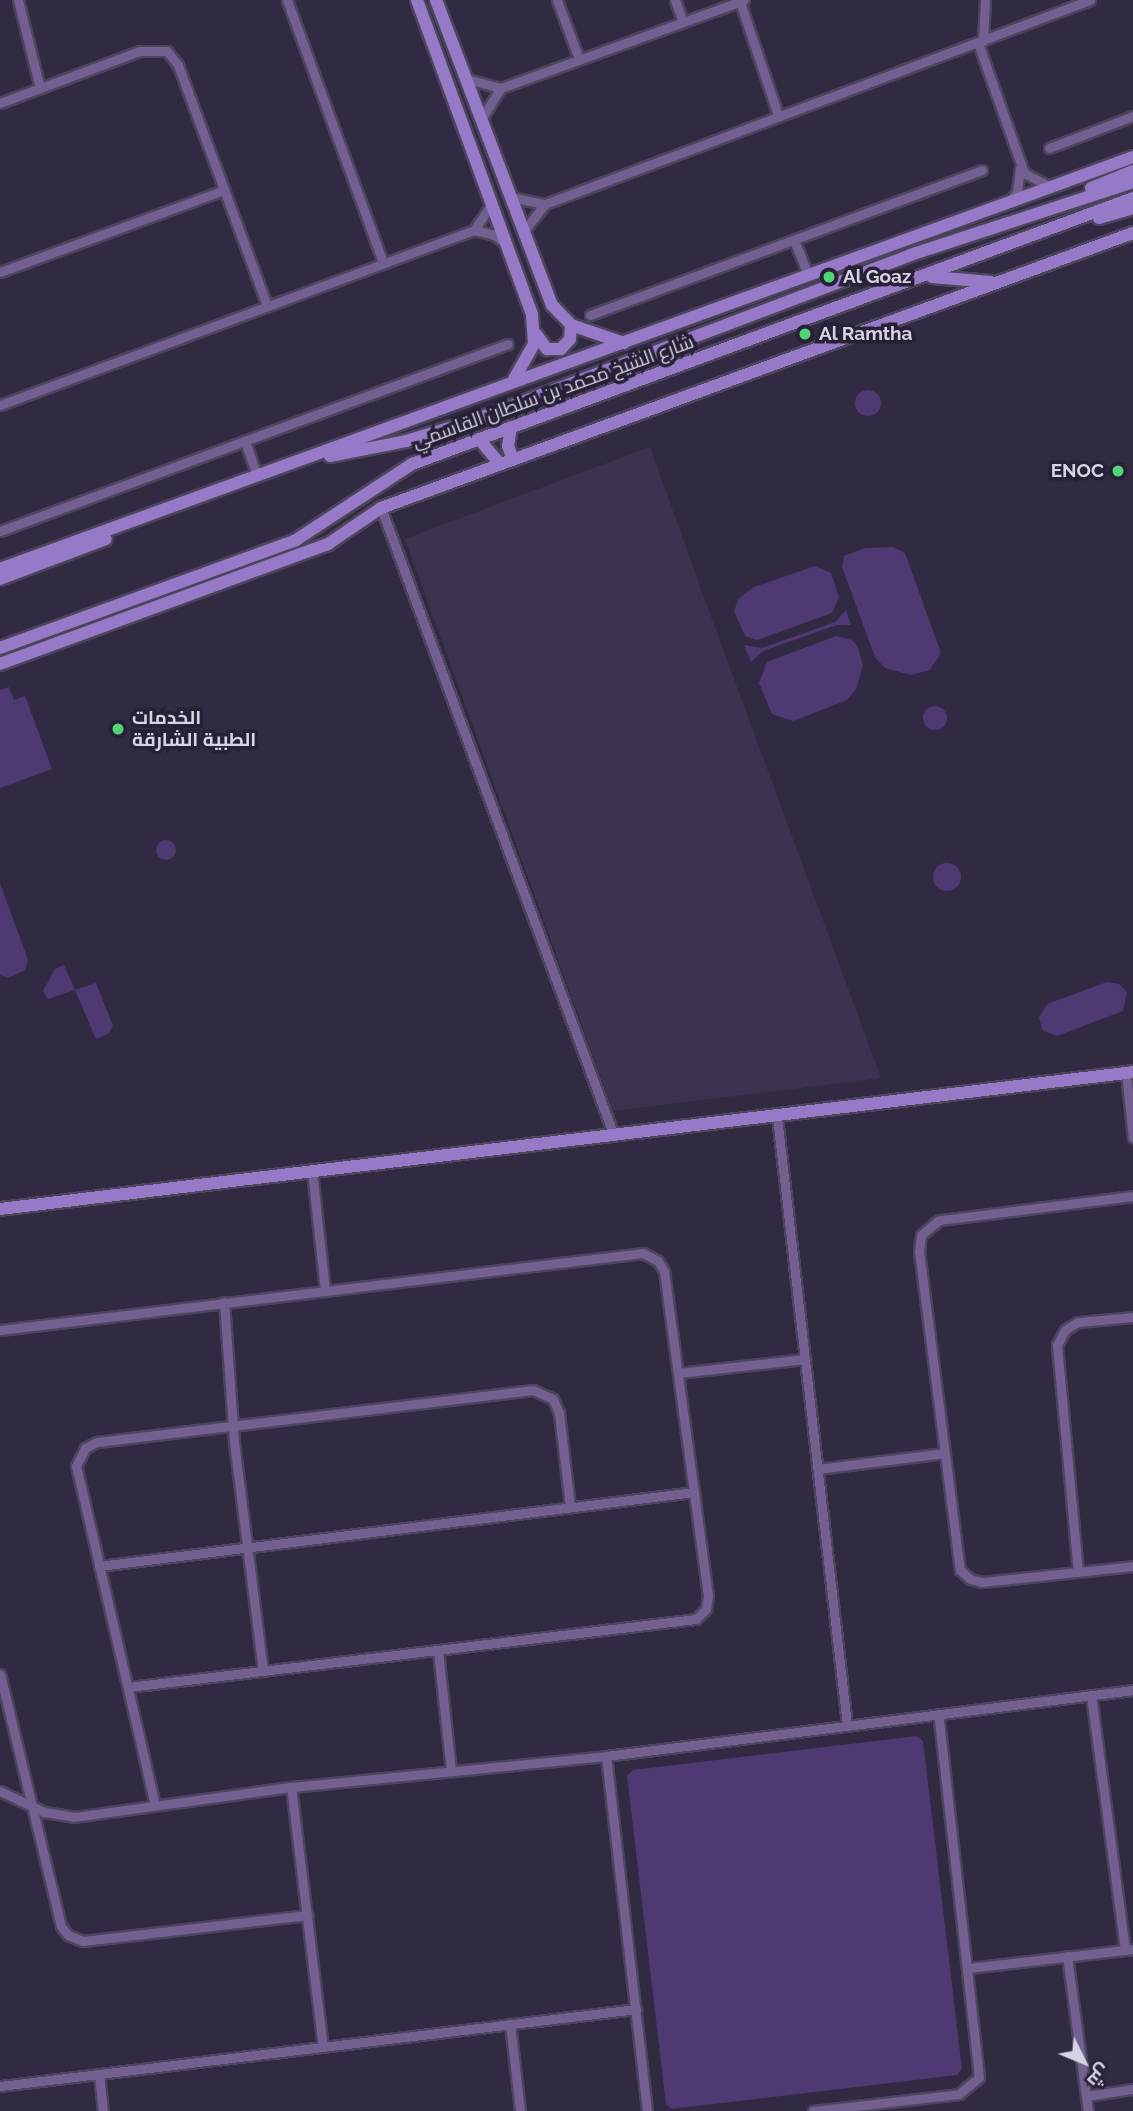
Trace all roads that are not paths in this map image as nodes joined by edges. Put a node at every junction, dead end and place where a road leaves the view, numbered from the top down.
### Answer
1 (18, 0) edge
2 (287, 0) edge
3 (417, 0) edge
4 (436, 0) edge
5 (557, 0) edge
6 (675, 0) edge
7 (985, 0) edge
8 (1090, 0) edge
9 (742, 1) edge
10 (683, 22) junction
11 (981, 42) junction
12 (579, 59) junction
13 (467, 79) junction
14 (40, 88) junction
15 (502, 88) junction
16 (0, 103) edge
17 (778, 115) junction
18 (1133, 116) edge
19 (482, 118) junction
20 (1049, 148) dead end
21 (1133, 157) edge
22 (1020, 165) junction
23 (982, 170) dead end
24 (1133, 171) edge
25 (1133, 182) edge
26 (1049, 187) junction
27 (224, 190) junction
28 (511, 197) junction
29 (1133, 198) edge
30 (1071, 199) junction
31 (492, 202) junction
32 (545, 204) junction
33 (1008, 204) junction
34 (1133, 208) edge
35 (1081, 220) junction
36 (474, 230) junction
37 (523, 232) junction
38 (1133, 233) edge
39 (794, 240) junction
40 (507, 244) junction
41 (383, 263) junction
42 (0, 272) edge
43 (808, 274) junction
44 (918, 278) junction
45 (995, 282) junction
46 (774, 305) junction
47 (267, 306) junction
48 (720, 309) junction
49 (590, 315) dead end
50 (571, 325) junction
51 (536, 334) junction
52 (624, 343) junction
53 (508, 344) dead end
54 (512, 381) junction
55 (0, 405) edge
56 (511, 427) junction
57 (479, 439) junction
58 (245, 441) junction
59 (513, 459) junction
60 (500, 464) junction
61 (257, 475) junction
62 (381, 508) junction
63 (0, 531) edge
64 (63, 550) junction
65 (0, 569) edge
66 (0, 579) edge
67 (0, 648) edge
68 (0, 664) edge
69 (1129, 1073) edge
70 (777, 1117) junction
71 (613, 1133) junction
72 (1133, 1138) edge
73 (312, 1171) junction
74 (1133, 1196) edge
75 (0, 1209) edge
76 (325, 1291) junction
77 (223, 1302) junction
78 (1133, 1317) edge
79 (0, 1330) edge
80 (805, 1359) junction
81 (678, 1373) junction
82 (234, 1426) junction
83 (944, 1452) junction
84 (818, 1469) junction
85 (694, 1492) junction
86 (570, 1507) junction
87 (246, 1548) junction
88 (99, 1566) junction
89 (1133, 1566) edge
90 (1078, 1572) junction
91 (438, 1651) junction
92 (263, 1671) junction
93 (0, 1674) edge
94 (128, 1687) junction
95 (1133, 1690) edge
96 (1091, 1695) junction
97 (938, 1714) junction
98 (847, 1725) junction
99 (606, 1756) junction
100 (451, 1771) junction
101 (291, 1787) junction
102 (0, 1791) edge
103 (32, 1805) junction
104 (155, 1805) junction
105 (307, 1915) junction
106 (1129, 1949) edge
107 (1068, 1956) junction
108 (969, 1968) junction
109 (636, 2009) junction
110 (510, 2024) junction
111 (323, 2046) junction
112 (99, 2074) junction
113 (0, 2086) edge
114 (1133, 2089) edge
115 (1086, 2096) junction
116 (895, 2106) edge
117 (103, 2111) edge
118 (520, 2111) edge
119 (647, 2111) edge
120 (813, 2111) edge
121 (1087, 2111) edge

1 - 14 street
2 - 41 street
3 - 31 street
4 - 13 street
5 - 12 street
6 - 10 street
7 - 11 street
8 - 11 street
9 - 10 street
9 - 17 street
10 - 12 street
11 - 17 street
11 - 22 street
12 - 15 street
13 - 15 street
13 - 19 street
14 - 16 street
14 - 27 street
15 - 19 street
17 - 32 street
18 - 20 street
19 - 28 street
21 - 26 street
22 - 26 street
22 - 33 street
23 - 39 street
24 - 30 street
25 - 30 street, شارع الشيخ محمد بن سلطان القاسمي
26 - 33 street
27 - 42 street
27 - 47 street
28 - 32 street
28 - 37 street
29 - 35 street, شارع الشيخ محمد بن سلطان القاسمي
30 - 46 street, شارع الشيخ محمد بن سلطان القاسمي
31 - 36 street
31 - 40 street
32 - 37 street
33 - 43 street
34 - 35 street
35 - 44 street, شارع الشيخ محمد بن سلطان القاسمي
36 - 40 street
36 - 41 street
37 - 50 street
38 - 45 street
39 - 43 street
39 - 49 street
40 - 51 street
41 - 47 street
43 - 48 street
44 - 45 street
44 - 56 street, شارع الشيخ محمد بن سلطان القاسمي
45 - 59 street
46 - 48 street
46 - 64 street, شارع الشيخ محمد بن سلطان القاسمي
47 - 55 street
48 - 52 street
50 - 51 street
50 - 52 street
51 - 54 street
52 - 54 street
53 - 58 street
54 - 61 street
56 - 57 street, شارع الشيخ محمد بن سلطان القاسمي
56 - 59 street
57 - 60 street
57 - 67 street, شارع الشيخ محمد بن سلطان القاسمي
58 - 61 street
58 - 63 street
59 - 60 street
60 - 62 street
61 - 64 street
62 - 68 street
62 - 71 street
64 - 65 street
64 - 66 street, شارع الشيخ محمد بن سلطان القاسمي
69 - 70 street
69 - 72 street
70 - 71 street
70 - 80 street
71 - 73 street
73 - 75 street
73 - 76 street
74 - 83 street
76 - 77 street
76 - 81 street
77 - 79 street
77 - 82 street
78 - 90 street
80 - 81 street
80 - 84 street
81 - 85 street
82 - 86 street
82 - 87 street
82 - 88 street
83 - 84 street
83 - 90 street
84 - 98 street
85 - 86 street
85 - 91 street
86 - 87 street
87 - 88 street
87 - 92 street
88 - 94 street
89 - 90 street
91 - 92 street
91 - 100 street
92 - 94 street
93 - 103 street
94 - 104 street
95 - 96 street
96 - 97 street
96 - 106 street
97 - 98 street
97 - 108 street
98 - 99 street
99 - 100 street
99 - 109 street
100 - 101 street
101 - 104 street
101 - 105 street
102 - 103 street
103 - 104 street
103 - 105 street
105 - 111 street
106 - 107 street
107 - 108 street
107 - 115 street
108 - 116 street
109 - 110 street
109 - 119 street
110 - 111 street
110 - 118 street
111 - 112 street
112 - 113 street
112 - 117 street
114 - 115 street
115 - 121 street
116 - 120 street

